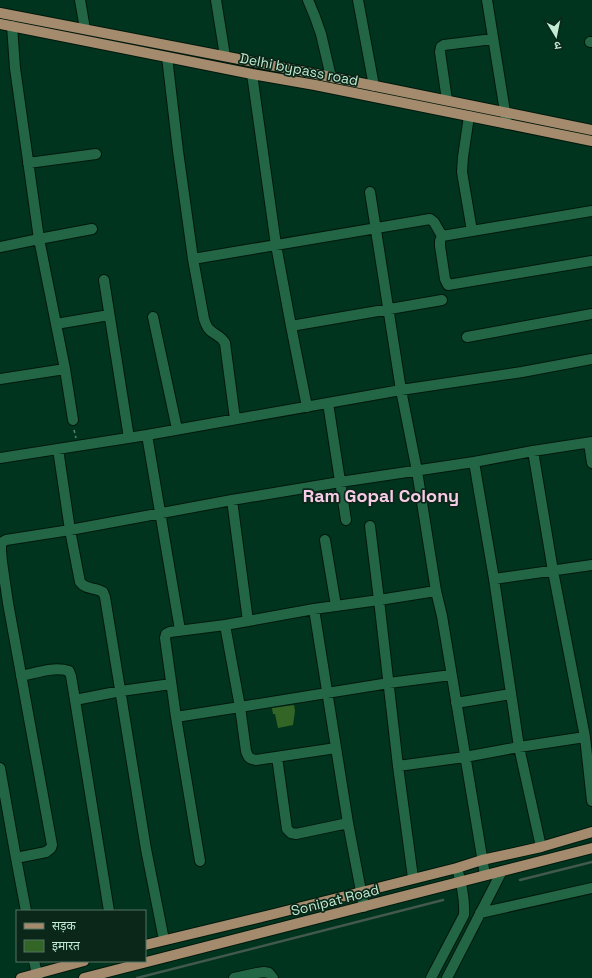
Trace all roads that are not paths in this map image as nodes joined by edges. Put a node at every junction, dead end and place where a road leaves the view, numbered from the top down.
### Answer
1 (80, 0) edge
2 (216, 0) edge
3 (308, 0) edge
4 (358, 0) edge
5 (487, 0) edge
6 (0, 13) edge
7 (0, 24) edge
8 (12, 26) junction
9 (85, 29) junction
10 (493, 39) junction
11 (167, 56) junction
12 (225, 56) junction
13 (252, 74) junction
14 (331, 77) junction
15 (374, 86) junction
16 (447, 100) junction
17 (505, 112) junction
18 (469, 116) junction
19 (507, 124) junction
20 (592, 130) edge
21 (592, 141) edge
22 (96, 154) dead end
23 (28, 163) junction
24 (370, 192) dead end
25 (592, 210) edge
26 (375, 228) junction
27 (92, 229) dead end
28 (472, 231) junction
29 (442, 236) junction
30 (39, 239) junction
31 (276, 245) junction
32 (0, 247) edge
33 (192, 259) junction
34 (592, 261) edge
35 (104, 280) dead end
36 (442, 300) dead end
37 (389, 310) junction
38 (592, 314) edge
39 (109, 315) junction
40 (153, 316) dead end
41 (56, 324) junction
42 (291, 326) junction
43 (467, 337) dead end
44 (592, 359) edge
45 (64, 369) junction
46 (0, 379) edge
47 (401, 390) junction
48 (328, 402) junction
49 (307, 406) junction
50 (235, 419) junction
51 (73, 420) road end
52 (176, 430) junction
53 (147, 435) junction
54 (129, 438) junction
55 (590, 443) edge
56 (58, 449) junction
57 (533, 451) junction
58 (0, 458) edge
59 (474, 462) junction
60 (592, 463) edge
61 (417, 471) junction
62 (340, 482) junction
63 (232, 500) junction
64 (160, 513) junction
65 (346, 520) dead end
66 (370, 526) dead end
67 (70, 530) junction
68 (325, 540) dead end
69 (1, 562) edge
70 (592, 565) edge
71 (553, 572) junction
72 (494, 579) junction
73 (436, 591) junction
74 (379, 600) junction
75 (336, 606) junction
76 (314, 609) junction
77 (248, 621) junction
78 (226, 625) junction
79 (180, 630) junction
80 (451, 675) junction
81 (21, 676) junction
82 (389, 683) junction
83 (171, 684) junction
84 (121, 692) junction
85 (328, 693) junction
86 (511, 694) junction
87 (75, 700) junction
88 (456, 704) junction
89 (240, 707) junction
90 (176, 717) junction
91 (585, 737) junction
92 (519, 747) junction
93 (336, 748) junction
94 (277, 757) junction
95 (465, 757) junction
96 (398, 766) junction
97 (0, 771) edge
98 (592, 801) edge
99 (4, 807) edge
100 (348, 823) junction
101 (592, 832) edge
102 (541, 847) junction
103 (592, 848) edge
104 (16, 858) junction
105 (482, 860) junction
106 (200, 861) dead end
107 (457, 868) junction
108 (502, 871) junction
109 (485, 875) junction
110 (413, 878) junction
111 (461, 882) junction
112 (592, 888) edge
113 (361, 892) junction
114 (364, 907) junction
115 (26, 910) edge
116 (109, 910) edge
117 (480, 913) junction
118 (164, 940) junction
119 (146, 945) edge
120 (34, 962) edge
121 (81, 962) edge
122 (37, 976) edge
123 (21, 978) edge
124 (84, 978) edge
125 (234, 978) edge
126 (273, 978) edge
127 (431, 978) edge
128 (447, 978) edge

1 - 9 street
2 - 12 street
3 - 14 street
4 - 15 street
5 - 10 street
6 - 9 main road, Delhi bypass road
7 - 8 main road, Delhi bypass road
8 - 11 main road, Delhi bypass road
8 - 23 street
9 - 12 main road, Delhi bypass road
10 - 16 street
10 - 17 street
11 - 13 main road, Delhi bypass road
11 - 33 street
12 - 14 main road, Delhi bypass road
13 - 18 main road, Delhi bypass road
13 - 31 street
14 - 15 main road, Delhi bypass road
15 - 16 main road, Delhi bypass road
16 - 17 main road, Delhi bypass road
17 - 19 street
17 - 20 main road, Delhi bypass road
18 - 19 main road, Delhi bypass road
18 - 28 street
19 - 21 main road, Delhi bypass road
22 - 23 street
23 - 30 street
24 - 26 street
25 - 28 street
26 - 29 street
26 - 31 street
26 - 37 street
27 - 30 street
28 - 29 street
29 - 34 street
30 - 32 street
30 - 41 street
31 - 33 street
31 - 42 street
33 - 50 street
35 - 39 street
36 - 37 street
37 - 42 street
37 - 47 street
38 - 43 street
39 - 41 street
39 - 54 street
40 - 52 street
41 - 45 street
42 - 49 street
44 - 47 street
45 - 46 street
45 - 51 street
47 - 48 street
47 - 61 street
48 - 49 street
48 - 62 street
49 - 50 street
50 - 52 street
52 - 53 street
53 - 54 street
53 - 64 street
54 - 56 street
55 - 57 street
55 - 60 street
56 - 58 street
56 - 67 street
57 - 59 street
57 - 71 street
59 - 61 street
59 - 72 street
61 - 62 street
61 - 73 street
62 - 63 street
62 - 65 street
63 - 64 street
63 - 77 street
64 - 67 street
64 - 79 street
66 - 74 street
67 - 69 street
67 - 84 street
68 - 75 street
69 - 81 street
70 - 71 street
71 - 72 street
71 - 91 street
72 - 86 street
73 - 74 street
73 - 80 street
74 - 75 street
74 - 82 street
75 - 76 street
76 - 77 street
76 - 85 street
77 - 78 street
78 - 79 street
78 - 89 street
79 - 83 street
80 - 82 street
80 - 88 street
81 - 87 street
81 - 104 street
82 - 85 street
82 - 96 street
83 - 84 street
83 - 90 street
84 - 87 street
84 - 118 street
85 - 89 street
85 - 93 street
86 - 88 street
86 - 92 street
87 - 116 street
88 - 95 street
89 - 90 street
89 - 94 street
90 - 106 street
91 - 92 street
91 - 98 street
92 - 95 street
92 - 102 street
93 - 94 street
93 - 100 street
94 - 100 street
95 - 96 street
95 - 105 street
96 - 110 street
97 - 99 street
99 - 104 street
100 - 113 street
101 - 102 main road, Sonipat Road
102 - 105 main road, Sonipat Road
103 - 108 main road, Sonipat Road
104 - 115 street
105 - 107 main road, Sonipat Road
105 - 109 street
107 - 110 main road, Sonipat Road
107 - 111 street
108 - 109 main road, Sonipat Road
108 - 117 street
109 - 111 main road, Sonipat Road
110 - 113 main road, Sonipat Road
111 - 114 main road, Sonipat Road
111 - 127 street
112 - 117 street
113 - 114 street
113 - 118 main road, Sonipat Road
114 - 124 main road, Sonipat Road
117 - 128 street
118 - 119 main road, Sonipat Road
120 - 122 street
121 - 122 main road
122 - 123 main road
125 - 126 street

